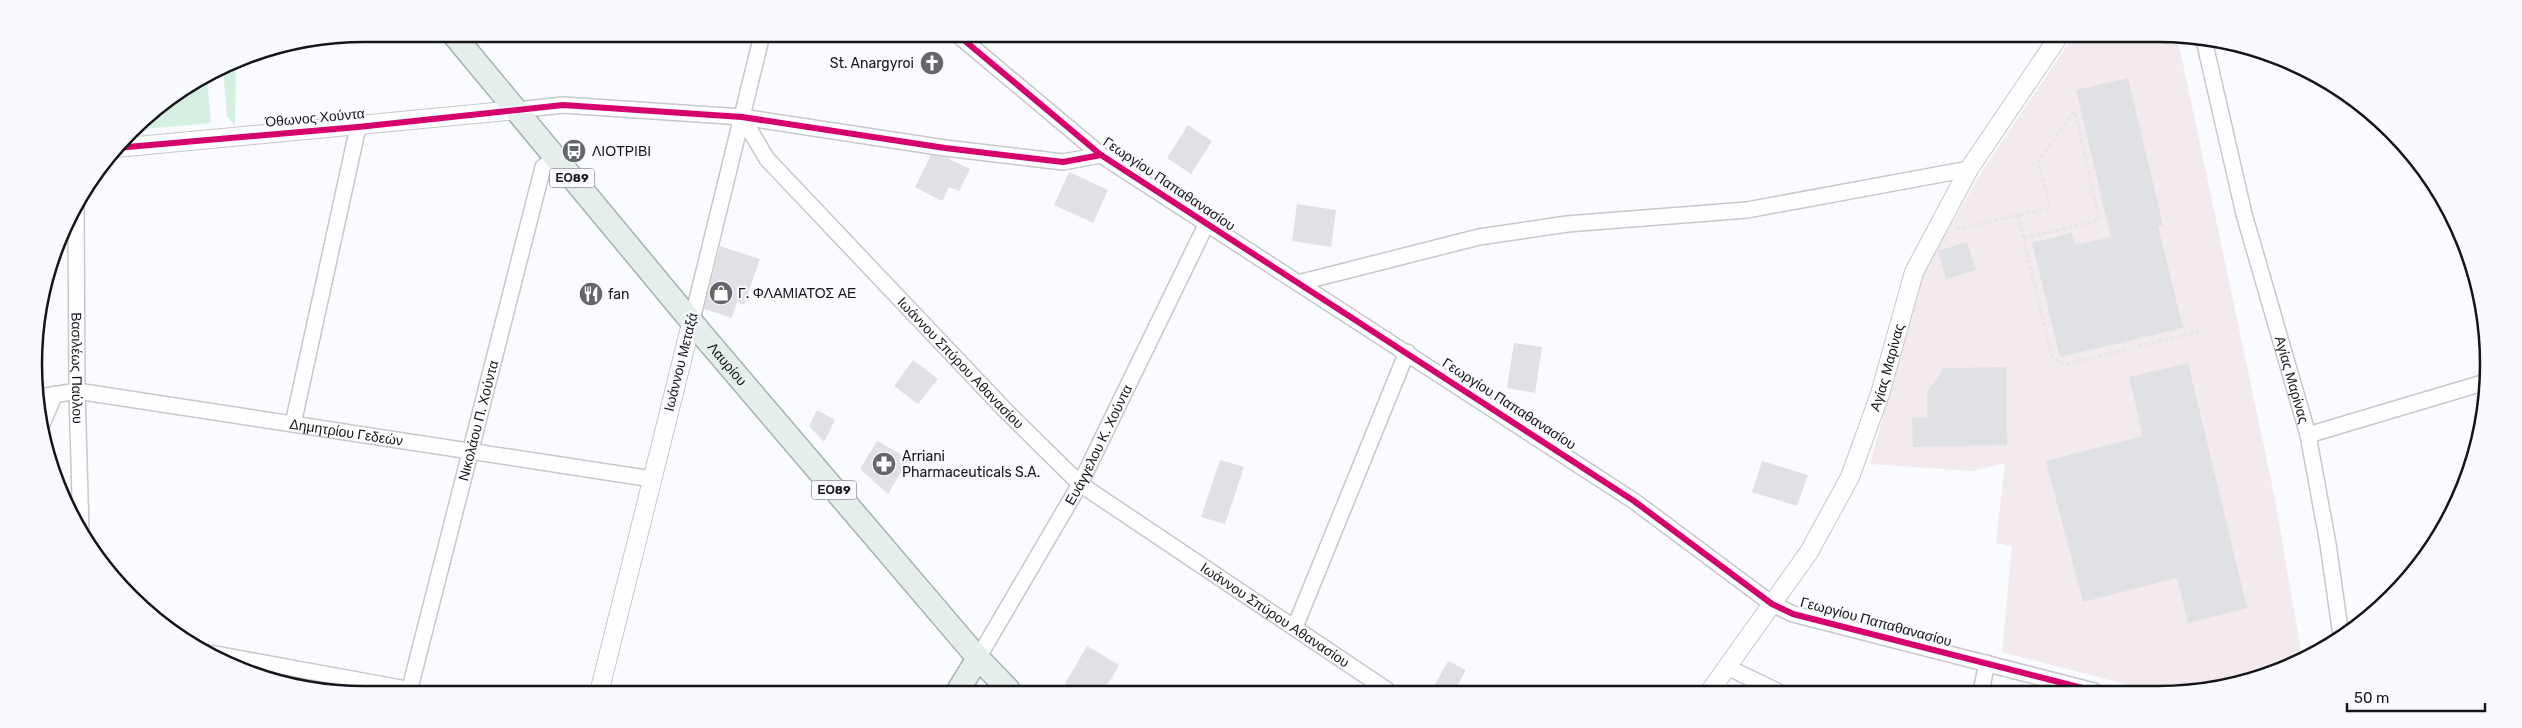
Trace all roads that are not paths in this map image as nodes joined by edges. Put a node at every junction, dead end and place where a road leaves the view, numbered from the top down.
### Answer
1 (460, 42) edge
2 (760, 42) edge
3 (965, 42) edge
4 (2056, 42) edge
5 (2205, 46) edge
6 (517, 110) junction
7 (742, 117) junction
8 (358, 127) junction
9 (127, 147) edge
10 (1102, 156) junction
11 (555, 158) junction
12 (1969, 169) junction
13 (76, 222) edge
14 (1206, 225) junction
15 (1298, 283) junction
16 (692, 320) junction
17 (1407, 352) junction
18 (2479, 384) edge
19 (77, 392) junction
20 (55, 394) junction
21 (44, 396) edge
22 (46, 414) edge
23 (294, 424) junction
24 (2308, 435) junction
25 (469, 451) junction
26 (652, 479) junction
27 (1080, 484) junction
28 (81, 515) edge
29 (1772, 604) junction
30 (1295, 627) junction
31 (2339, 629) edge
32 (233, 657) edge
33 (978, 658) junction
34 (1987, 663) junction
35 (1727, 667) junction
36 (390, 686) edge
37 (410, 686) edge
38 (600, 686) edge
39 (961, 686) edge
40 (1005, 686) edge
41 (1381, 686) edge
42 (1713, 686) edge
43 (1767, 686) edge
44 (1982, 686) edge
45 (2075, 686) edge

1 - 6 main road, Λαυρίου / ΕΟ89
2 - 7 street, Ιωάννου Μεταξά
3 - 10 street, Γεωργίου Παπαθανασίου
4 - 12 street, Αγίας Μαρίνας
5 - 24 street, Αγίας Μαρίνας
6 - 7 street
6 - 8 street, Όθωνος Χούντα
6 - 11 main road, Λαυρίου / ΕΟ89
7 - 10 street
7 - 16 street, Ιωάννου Μεταξά
7 - 27 street, Ιωάννου Σπύρου Αθανασίου
8 - 9 street, Όθωνος Χούντα
8 - 23 street
10 - 14 street, Γεωργίου Παπαθανασίου
11 - 16 main road, Λαυρίου / ΕΟ89
11 - 25 street, Νικολάου Π. Χούντα
12 - 15 street
12 - 29 street, Αγίας Μαρίνας
13 - 19 street, Βασιλέως Παύλου
14 - 15 street, Γεωργίου Παπαθανασίου
14 - 27 street, Ευάγγελου Κ. Χούντα
15 - 17 street, Γεωργίου Παπαθανασίου
16 - 26 street, Ιωάννου Μεταξά
16 - 33 main road, Λαυρίου / ΕΟ89
17 - 29 street, Γεωργίου Παπαθανασίου
17 - 30 street
18 - 24 street
19 - 20 street, Δημητρίου Γεδεών
19 - 23 street, Δημητρίου Γεδεών
19 - 28 street, Βασιλέως Παύλου
20 - 21 street, Δημητρίου Γεδεών
20 - 22 street
23 - 25 street, Δημητρίου Γεδεών
24 - 31 street, Αγίας Μαρίνας
25 - 26 street, Δημητρίου Γεδεών
25 - 37 street, Νικολάου Π. Χούντα
26 - 38 street, Ιωάννου Μεταξά
27 - 30 street, Ιωάννου Σπύρου Αθανασίου
27 - 33 street, Ευάγγελου Κ. Χούντα
29 - 34 street, Γεωργίου Παπαθανασίου
29 - 35 street, Αγίας Μαρίνας
30 - 41 street, Ιωάννου Σπύρου Αθανασίου
32 - 36 street
33 - 39 main road
33 - 40 main road, Λαυρίου / ΕΟ89
34 - 44 street
34 - 45 street, Γεωργίου Παπαθανασίου
35 - 42 street, Αγίας Μαρίνας
35 - 43 street

